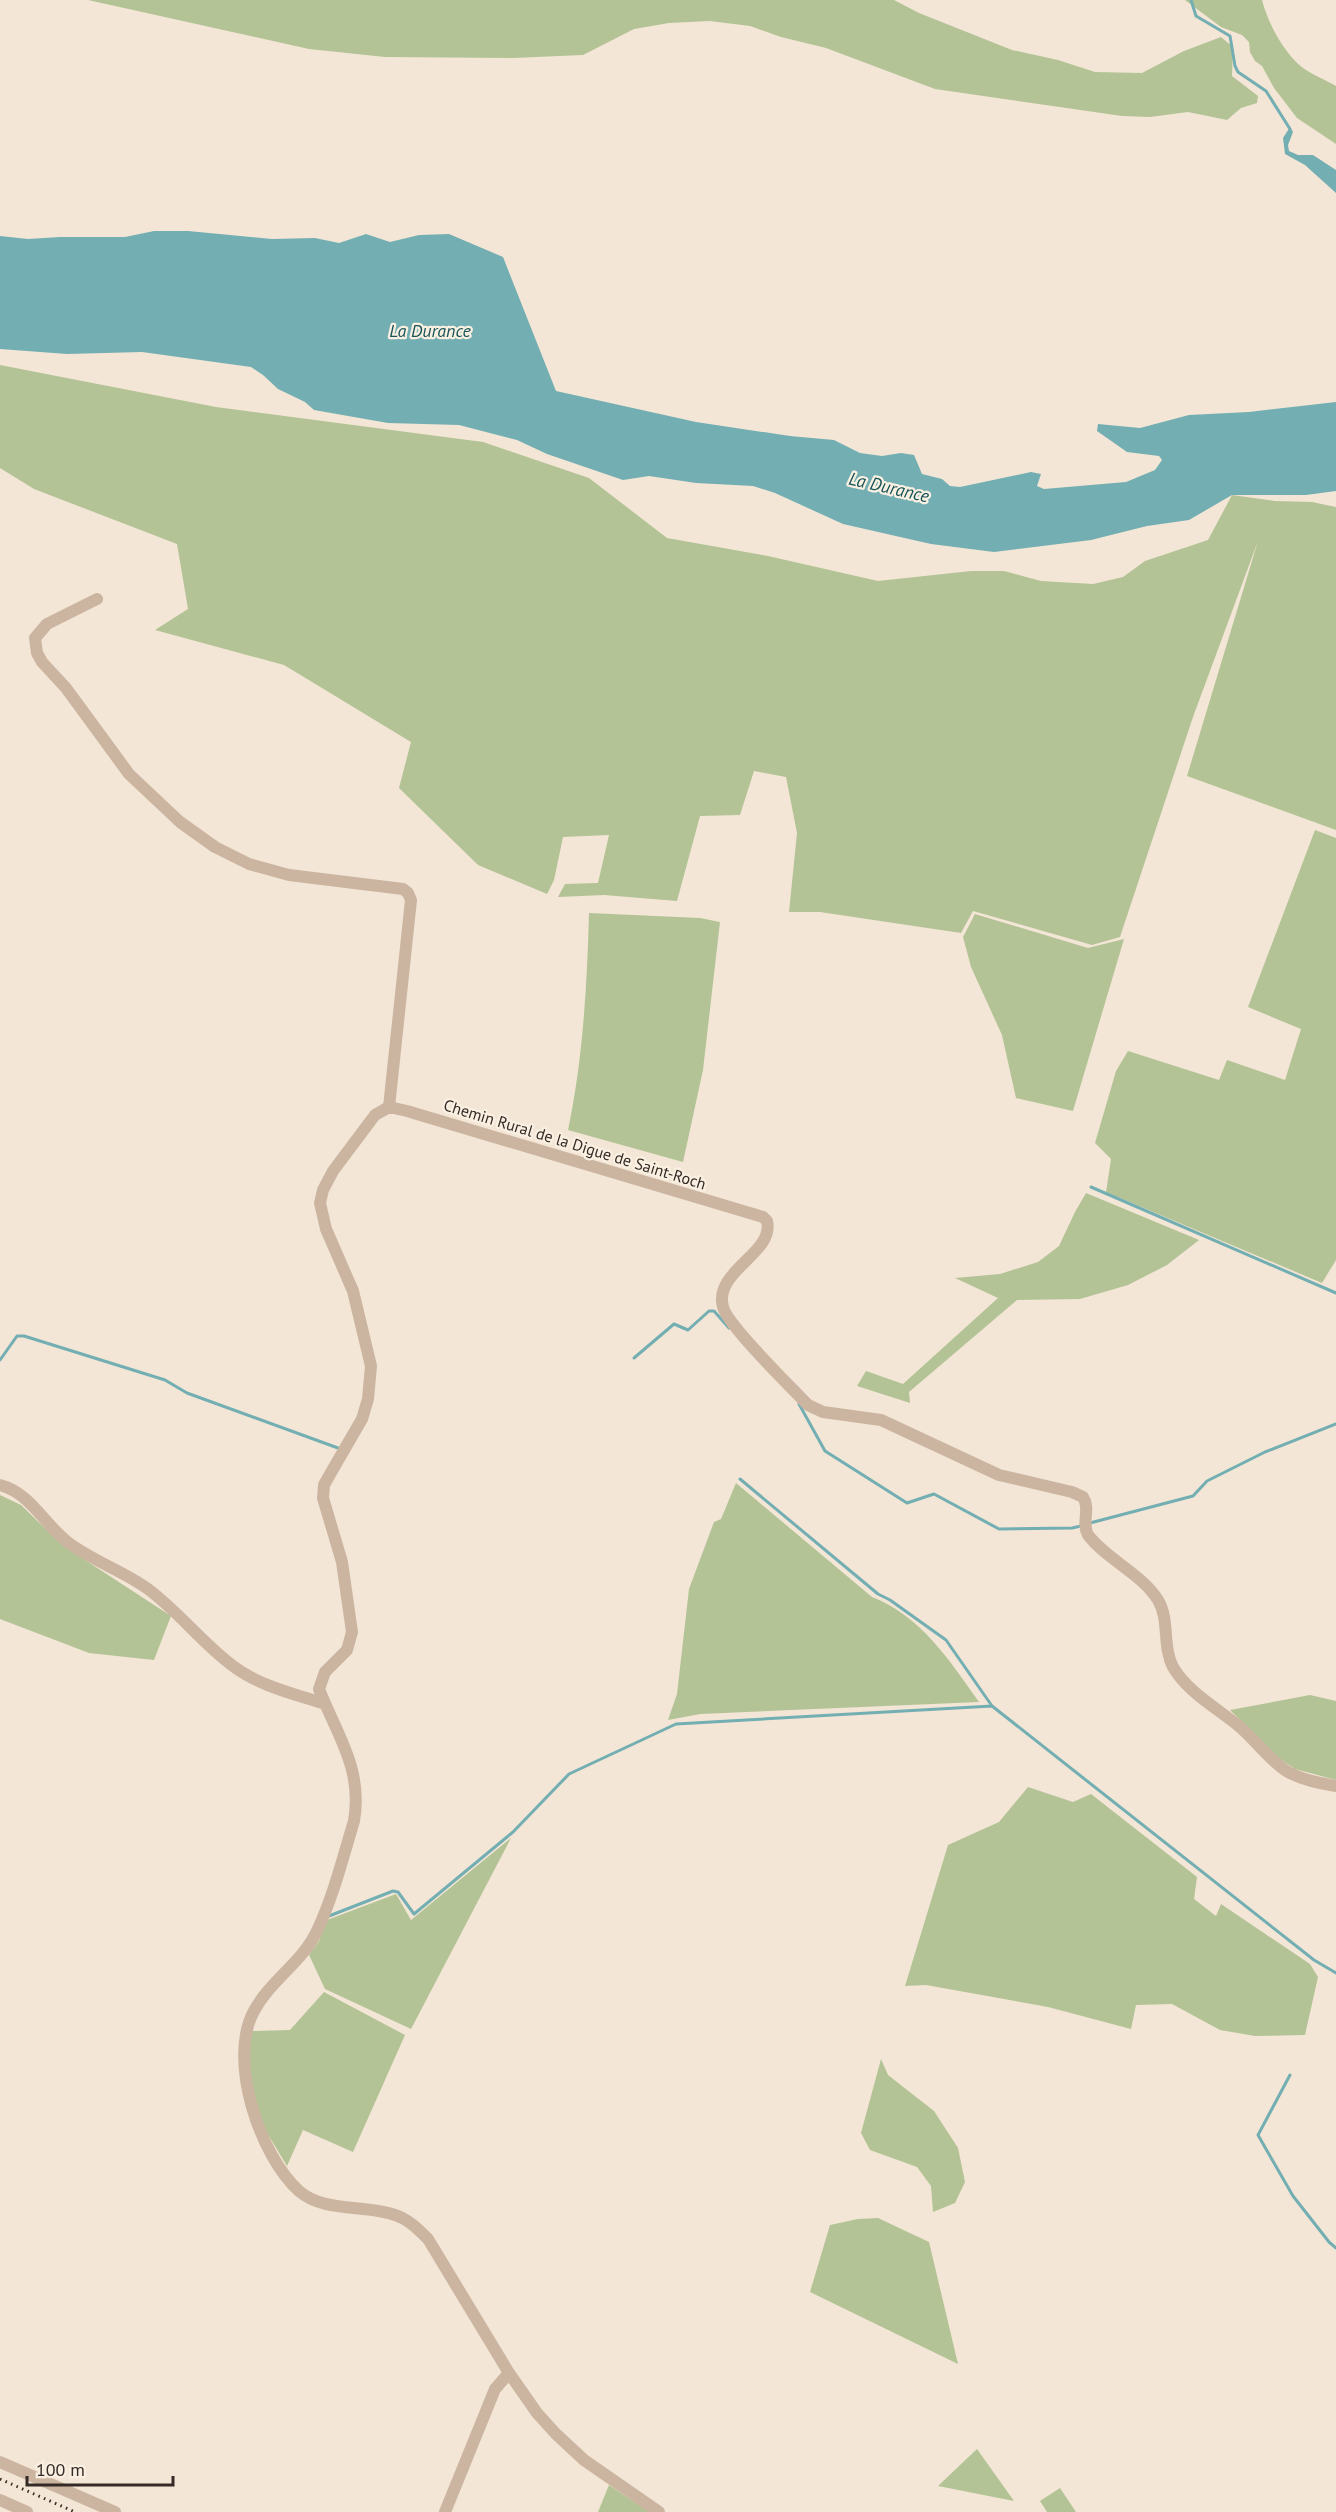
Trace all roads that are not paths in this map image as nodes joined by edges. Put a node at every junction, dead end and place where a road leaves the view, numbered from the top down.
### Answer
1 (97, 598) dead end
2 (388, 1107) junction
3 (0, 1485) edge
4 (325, 1704) junction
5 (1336, 1786) edge
6 (509, 2373) junction
7 (0, 2462) edge
8 (0, 2500) edge
9 (27, 2512) edge
10 (115, 2512) edge
11 (445, 2512) edge
12 (659, 2512) edge

1 - 2 street
2 - 4 street
2 - 5 street, Chemin Rural de la Digue de Saint-Roch
3 - 4 street
4 - 6 street
6 - 11 street
6 - 12 street
7 - 10 street
8 - 9 street

